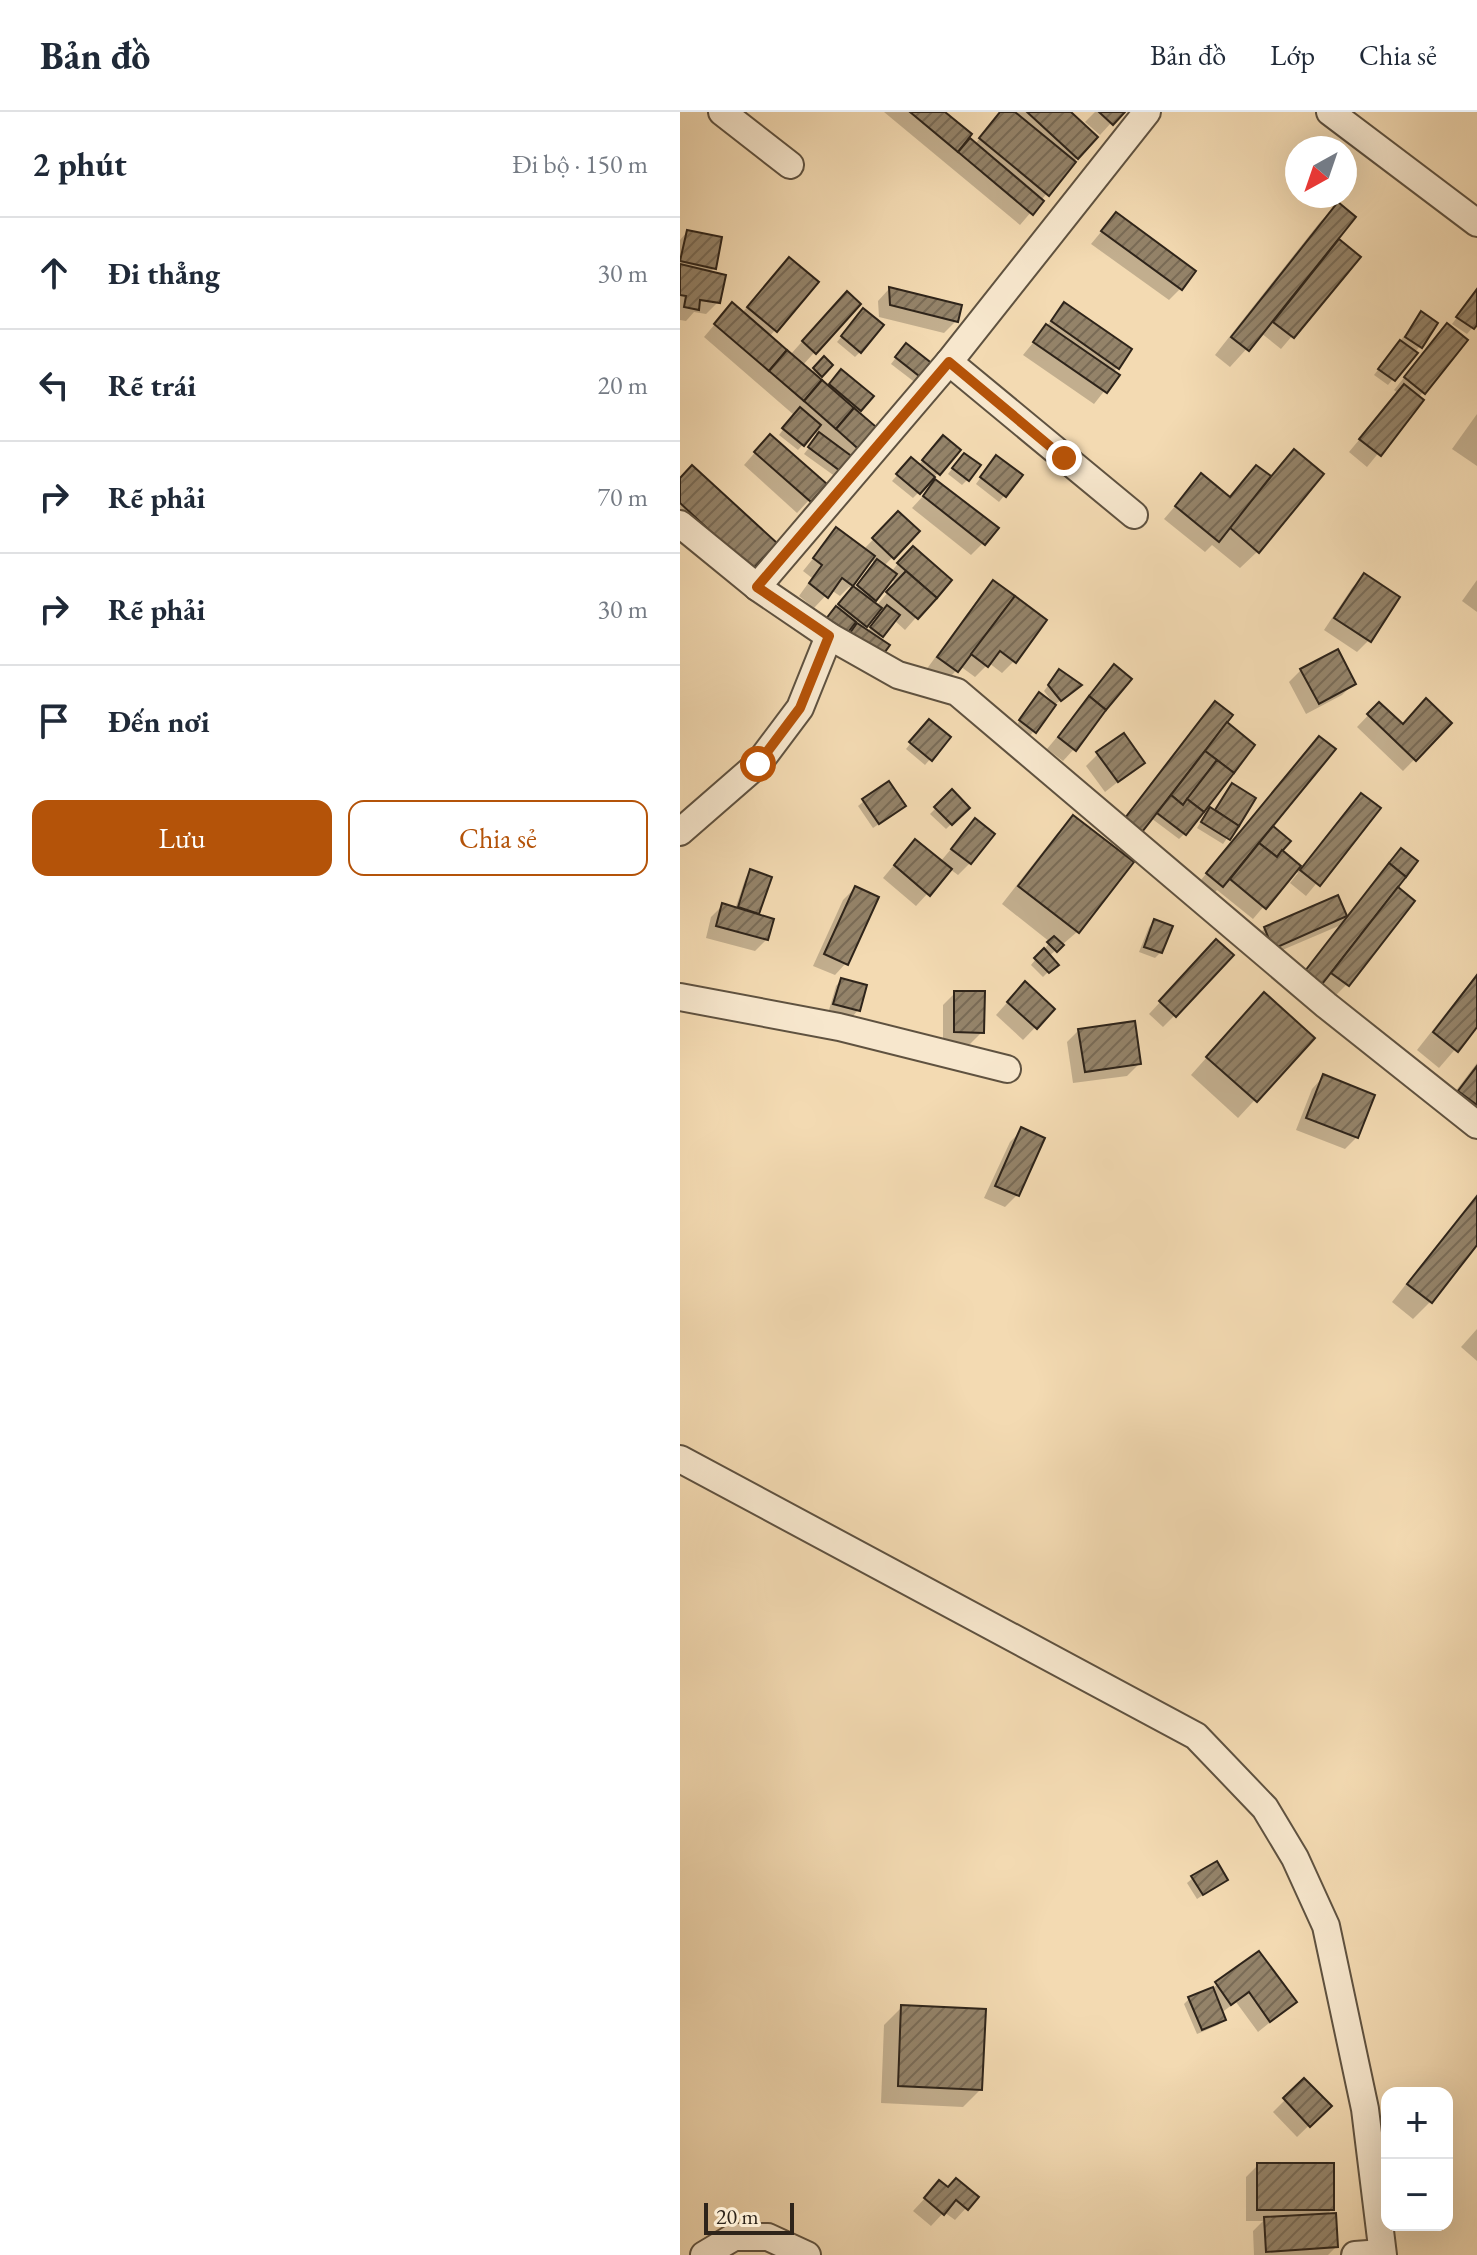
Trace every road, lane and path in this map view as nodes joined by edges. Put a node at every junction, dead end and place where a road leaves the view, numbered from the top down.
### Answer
1 (722, 112) edge
2 (1147, 112) edge
3 (1330, 112) edge
4 (790, 165) dead end
5 (1477, 223) edge
6 (949, 362) junction
7 (1134, 515) dead end
8 (680, 524) edge
9 (757, 587) junction
10 (829, 636) junction
11 (680, 832) edge
12 (680, 997) edge
13 (1007, 1069) dead end
14 (1477, 1125) edge
15 (680, 1459) edge
16 (1383, 2254) edge
17 (704, 2255) edge
18 (807, 2255) edge
19 (1355, 2255) edge

1 - 4 street
2 - 6 street
3 - 5 street
6 - 7 street
6 - 9 street
8 - 9 street
9 - 10 street
10 - 11 street
10 - 14 street
12 - 13 street
15 - 16 street
16 - 19 street
17 - 18 street

